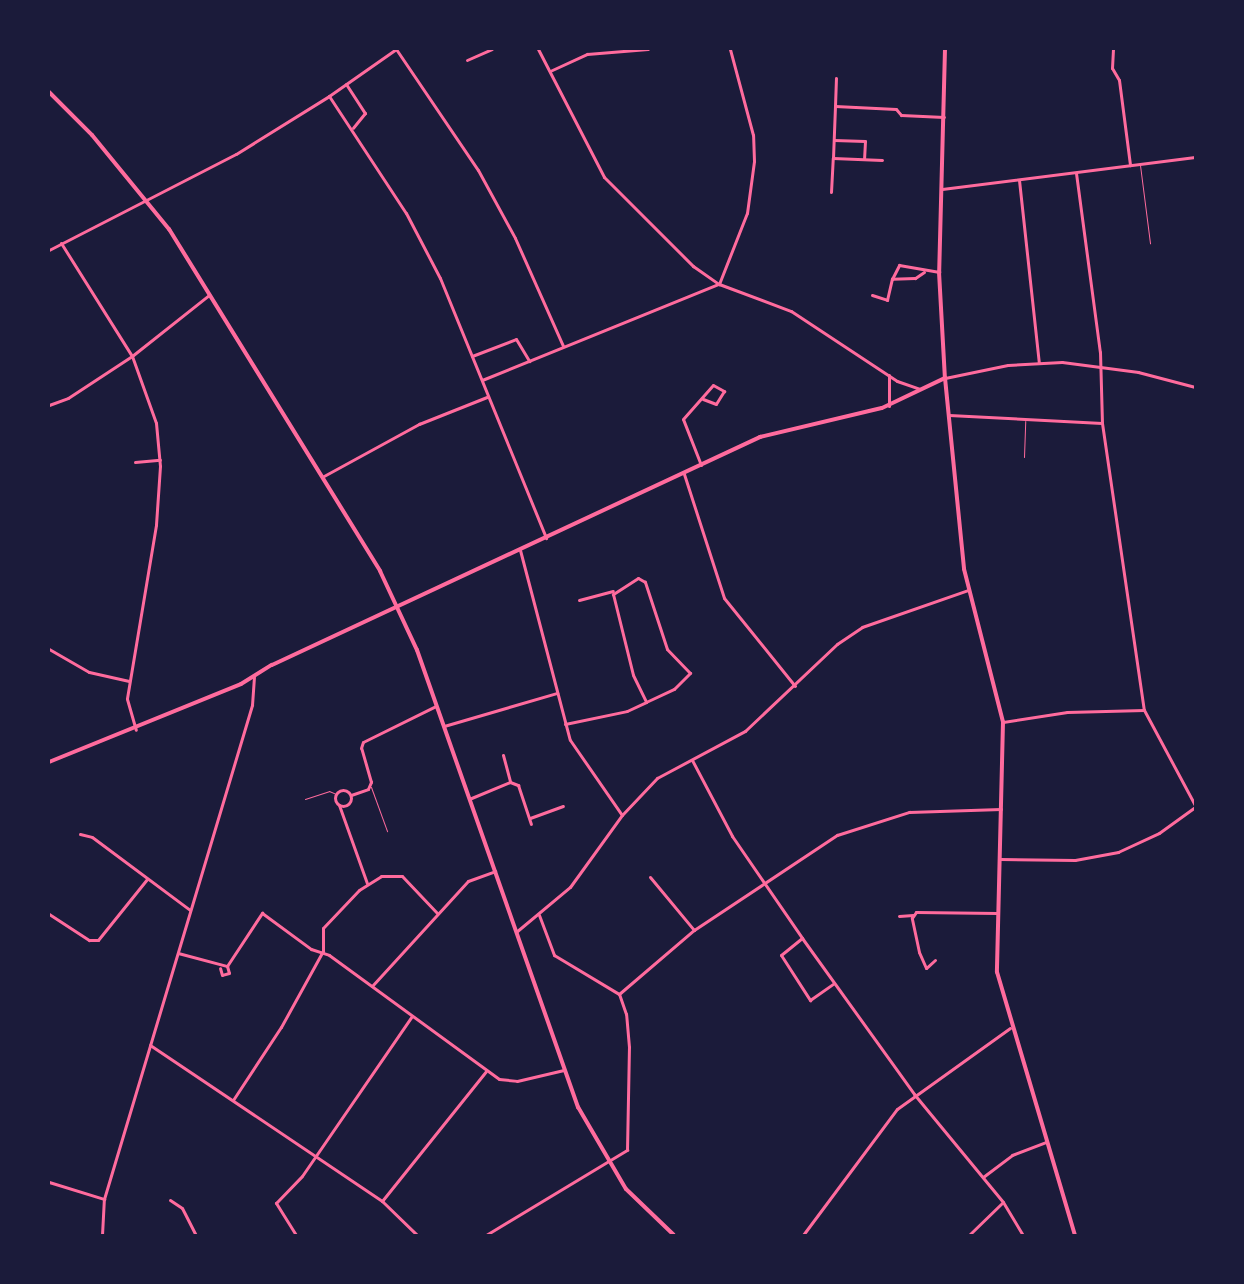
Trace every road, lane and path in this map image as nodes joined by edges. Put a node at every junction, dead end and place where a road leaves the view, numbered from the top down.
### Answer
1 (396, 49) edge
2 (492, 49) edge
3 (538, 49) edge
4 (648, 49) edge
5 (730, 49) edge
6 (945, 49) edge
7 (1113, 49) edge
8 (467, 60) dead end
9 (550, 71) junction
10 (836, 78) dead end
11 (346, 84) junction
12 (49, 92) edge
13 (330, 96) junction
14 (835, 106) junction
15 (944, 117) junction
16 (353, 128) junction
17 (834, 140) junction
18 (1195, 157) edge
19 (833, 158) junction
20 (864, 159) junction
21 (882, 160) dead end
22 (1140, 164) junction
23 (1130, 165) junction
24 (1076, 173) junction
25 (1019, 180) junction
26 (942, 189) junction
27 (831, 192) dead end
28 (147, 198) junction
29 (61, 243) junction
30 (1150, 243) dead end
31 (49, 250) edge
32 (924, 272) junction
33 (939, 272) junction
34 (892, 278) junction
35 (719, 284) junction
36 (209, 295) junction
37 (872, 295) dead end
38 (563, 346) junction
39 (132, 356) junction
40 (472, 356) junction
41 (528, 361) junction
42 (1038, 363) junction
43 (1099, 365) junction
44 (889, 374) junction
45 (945, 378) junction
46 (482, 380) junction
47 (1195, 386) edge
48 (920, 389) junction
49 (487, 397) junction
50 (703, 399) junction
51 (49, 405) edge
52 (889, 406) junction
53 (949, 415) junction
54 (1026, 418) junction
55 (1102, 423) junction
56 (1024, 457) dead end
57 (160, 460) junction
58 (135, 462) dead end
59 (702, 465) junction
60 (684, 474) junction
61 (322, 477) junction
62 (546, 538) junction
63 (520, 550) junction
64 (968, 590) junction
65 (613, 591) junction
66 (579, 600) dead end
67 (398, 606) junction
68 (49, 649) edge
69 (254, 677) junction
70 (129, 681) junction
71 (795, 686) junction
72 (557, 693) junction
73 (646, 702) junction
74 (436, 706) junction
75 (1144, 710) junction
76 (1003, 722) junction
77 (564, 724) junction
78 (444, 726) junction
79 (136, 730) junction
80 (503, 755) dead end
81 (692, 760) junction
82 (49, 762) edge
83 (510, 782) junction
84 (370, 786) junction
85 (336, 794) junction
86 (351, 795) junction
87 (469, 798) junction
88 (305, 799) dead end
89 (339, 805) junction
90 (563, 806) dead end
91 (1195, 806) edge
92 (1001, 809) junction
93 (622, 815) junction
94 (530, 818) junction
95 (531, 824) dead end
96 (387, 831) dead end
97 (80, 834) dead end
98 (998, 859) junction
99 (495, 870) junction
100 (650, 877) dead end
101 (147, 879) junction
102 (762, 881) junction
103 (367, 883) junction
104 (190, 910) junction
105 (438, 913) junction
106 (997, 913) junction
107 (49, 914) edge
108 (538, 915) junction
109 (913, 915) junction
110 (898, 916) dead end
111 (694, 930) junction
112 (516, 932) junction
113 (802, 938) junction
114 (323, 951) junction
115 (178, 953) junction
116 (935, 960) dead end
117 (227, 966) junction
118 (220, 968) junction
119 (834, 984) junction
120 (372, 986) junction
121 (619, 994) junction
122 (412, 1016) junction
123 (1010, 1028) junction
124 (150, 1044) junction
125 (564, 1070) junction
126 (486, 1072) junction
127 (914, 1094) junction
128 (233, 1100) junction
129 (1046, 1142) junction
130 (315, 1156) junction
131 (608, 1164) junction
132 (983, 1176) junction
133 (49, 1182) edge
134 (104, 1199) junction
135 (170, 1200) dead end
136 (382, 1201) junction
137 (1003, 1202) junction
138 (102, 1235) edge
139 (196, 1235) edge
140 (296, 1235) edge
141 (417, 1235) edge
142 (486, 1235) edge
143 (674, 1235) edge
144 (803, 1235) edge
145 (969, 1235) edge
146 (1023, 1235) edge
147 (1075, 1235) edge

1 - 11 street
1 - 38 street
2 - 8 street
3 - 9 street
4 - 9 street
5 - 35 street
6 - 15 main road
7 - 23 street
9 - 35 street
10 - 14 street
11 - 13 street
11 - 16 street
12 - 28 main road
13 - 16 street
13 - 28 street
14 - 15 street
14 - 17 street
15 - 26 main road
16 - 40 street
17 - 19 street
17 - 20 street
18 - 22 street
19 - 20 street
19 - 27 street
20 - 21 street
22 - 23 street
22 - 30 lane
23 - 24 street
24 - 25 street
24 - 43 street
25 - 26 street
25 - 42 street
26 - 33 main road
28 - 29 street
28 - 36 main road
29 - 31 street
29 - 39 street
32 - 33 street
32 - 34 street
32 - 34 street
33 - 45 main road
34 - 37 street
35 - 38 street
35 - 44 street
36 - 39 street
36 - 61 main road
38 - 41 street
39 - 51 street
39 - 57 street
40 - 41 street
40 - 46 street
41 - 46 street
42 - 43 street
42 - 45 street
43 - 47 street
43 - 55 street
44 - 48 street
44 - 52 street
45 - 48 main road
45 - 53 main road
46 - 49 street
48 - 52 main road
49 - 61 street
49 - 62 street
50 - 50 street
50 - 59 street
52 - 59 main road
53 - 54 street
53 - 64 main road
54 - 55 street
54 - 56 lane
55 - 75 street
57 - 58 street
57 - 70 street
59 - 60 main road
60 - 62 main road
60 - 71 street
61 - 67 main road
62 - 63 main road
63 - 67 main road
63 - 72 street
64 - 71 street
64 - 76 main road
65 - 66 street
65 - 73 street
65 - 73 street
67 - 69 main road
67 - 74 main road
68 - 70 street
69 - 79 main road
69 - 104 street
70 - 79 street
71 - 81 street
72 - 77 street
72 - 78 street
73 - 77 street
74 - 78 main road
74 - 84 street
75 - 76 street
75 - 91 street
76 - 92 main road
77 - 93 street
78 - 87 main road
79 - 82 main road
80 - 83 street
81 - 93 street
81 - 102 street
83 - 87 street
83 - 94 street
84 - 86 street
84 - 96 lane
85 - 86 street
85 - 88 lane
85 - 89 street
86 - 89 street
87 - 99 main road
89 - 103 street
90 - 94 street
91 - 98 street
92 - 98 main road
92 - 102 street
93 - 108 street
94 - 95 street
97 - 101 street
98 - 106 main road
99 - 105 street
99 - 112 main road
100 - 111 street
101 - 104 street
101 - 107 street
102 - 111 street
102 - 113 street
103 - 105 street
103 - 114 street
104 - 115 street
105 - 120 street
106 - 109 street
106 - 123 main road
108 - 112 street
108 - 121 street
109 - 110 street
109 - 116 street
111 - 121 street
112 - 125 main road
113 - 119 street
113 - 119 street
114 - 117 street
114 - 120 street
114 - 128 street
115 - 118 street
115 - 124 street
117 - 118 street
117 - 118 street
119 - 127 street
120 - 122 street
121 - 131 street
122 - 126 street
122 - 130 street
123 - 127 street
123 - 129 main road
124 - 128 street
124 - 134 street
125 - 126 street
125 - 131 main road
126 - 136 street
127 - 132 street
127 - 144 street
128 - 130 street
129 - 132 street
129 - 147 main road
130 - 136 street
130 - 140 street
131 - 142 street
131 - 143 main road
132 - 137 street
133 - 134 street
134 - 138 street
135 - 139 street
136 - 141 street
137 - 145 street
137 - 146 street

